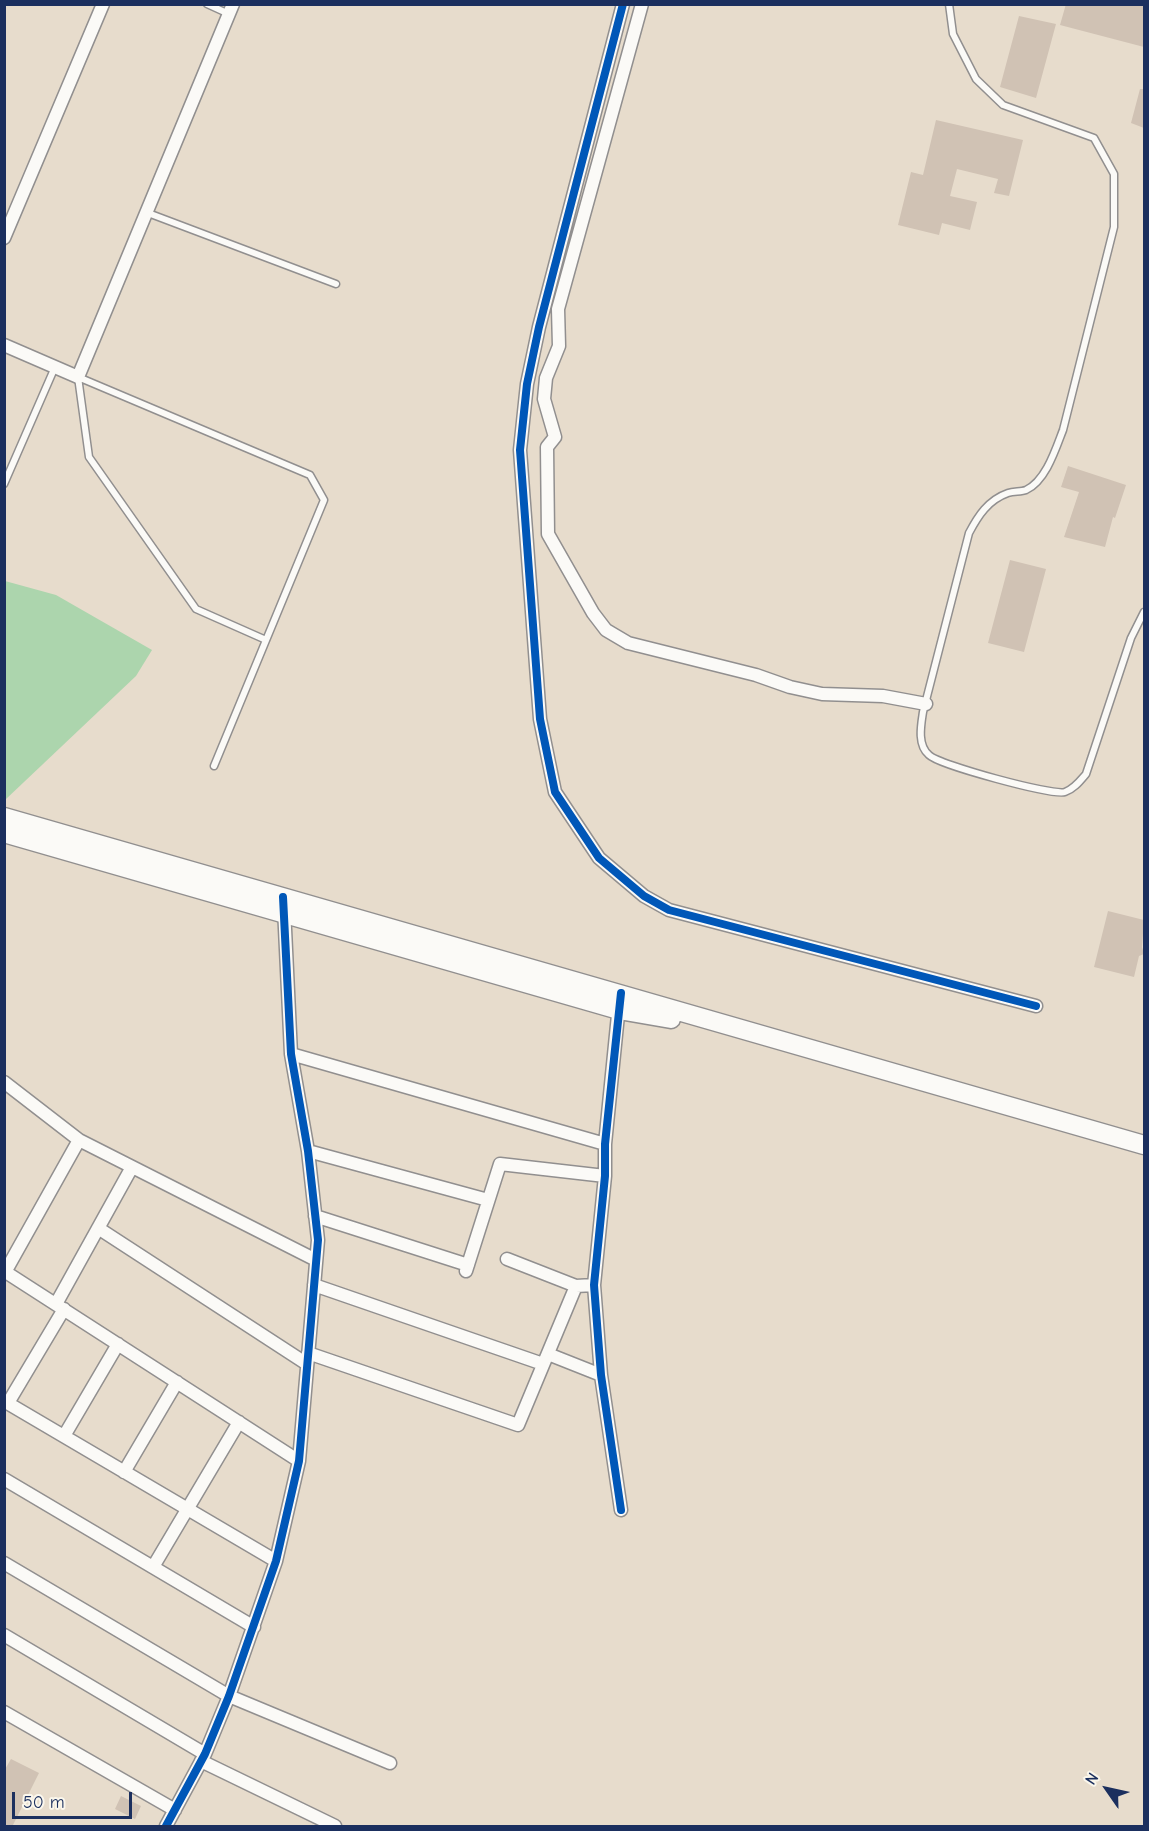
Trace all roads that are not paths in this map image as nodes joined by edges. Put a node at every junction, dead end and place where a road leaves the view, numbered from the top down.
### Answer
1 (103, 4) edge
2 (207, 4) edge
3 (623, 4) edge
4 (642, 4) edge
5 (949, 4) edge
6 (232, 9) edge
7 (148, 213) junction
8 (4, 238) edge
9 (336, 284) dead end
10 (4, 345) edge
11 (55, 367) junction
12 (78, 377) junction
13 (4, 484) edge
14 (1144, 612) edge
15 (266, 640) junction
16 (926, 704) junction
17 (214, 766) dead end
18 (4, 817) edge
19 (4, 833) edge
20 (284, 905) junction
21 (620, 1002) junction
22 (1036, 1006) dead end
23 (291, 1054) junction
24 (4, 1082) edge
25 (79, 1140) junction
26 (604, 1144) junction
27 (1144, 1145) edge
28 (308, 1151) junction
29 (132, 1167) junction
30 (605, 1176) junction
31 (488, 1200) junction
32 (315, 1216) junction
33 (98, 1228) junction
34 (507, 1259) dead end
35 (316, 1260) junction
36 (5, 1272) edge
37 (314, 1285) junction
38 (594, 1285) junction
39 (576, 1286) junction
40 (60, 1306) junction
41 (118, 1344) junction
42 (308, 1359) junction
43 (545, 1359) junction
44 (601, 1375) junction
45 (177, 1382) junction
46 (6, 1402) edge
47 (239, 1422) junction
48 (64, 1436) junction
49 (299, 1461) junction
50 (124, 1472) junction
51 (4, 1479) edge
52 (188, 1509) junction
53 (621, 1510) dead end
54 (276, 1561) junction
55 (4, 1563) edge
56 (153, 1567) junction
57 (254, 1627) junction
58 (4, 1635) edge
59 (229, 1696) junction
60 (4, 1712) edge
61 (203, 1758) junction
62 (390, 1763) dead end
63 (175, 1810) junction
64 (168, 1826) edge
65 (335, 1827) edge

1 - 8 street
2 - 6 lane
3 - 22 street
4 - 16 street
5 - 16 lane
6 - 7 street
7 - 9 lane
7 - 12 street
10 - 11 street
11 - 12 street
11 - 13 lane
12 - 15 lane
12 - 15 lane
14 - 16 lane
15 - 17 lane
18 - 20 street
19 - 20 street
20 - 21 street
20 - 23 street
21 - 26 street
21 - 27 street
23 - 26 street
23 - 28 street
24 - 25 street
25 - 29 street
25 - 36 street
26 - 30 street
28 - 31 street
28 - 32 street
29 - 33 street
29 - 35 street
30 - 31 street
30 - 38 street
31 - 32 street
32 - 35 street
33 - 40 street
33 - 42 street
34 - 39 street
35 - 37 street
36 - 40 street
37 - 42 street
37 - 43 street
38 - 39 street
38 - 44 street
39 - 43 street
40 - 41 street
40 - 46 street
41 - 45 street
41 - 48 street
42 - 43 street
42 - 49 street
43 - 44 street
44 - 53 street
45 - 47 street
45 - 50 street
46 - 48 street
47 - 49 street
47 - 52 street
48 - 50 street
49 - 54 street
50 - 52 street
51 - 56 street
52 - 54 street
52 - 56 street
54 - 57 street
55 - 59 street
56 - 57 street
57 - 59 street
58 - 61 street
59 - 61 street
59 - 62 street
60 - 63 street
61 - 63 street
61 - 65 street
63 - 64 street

